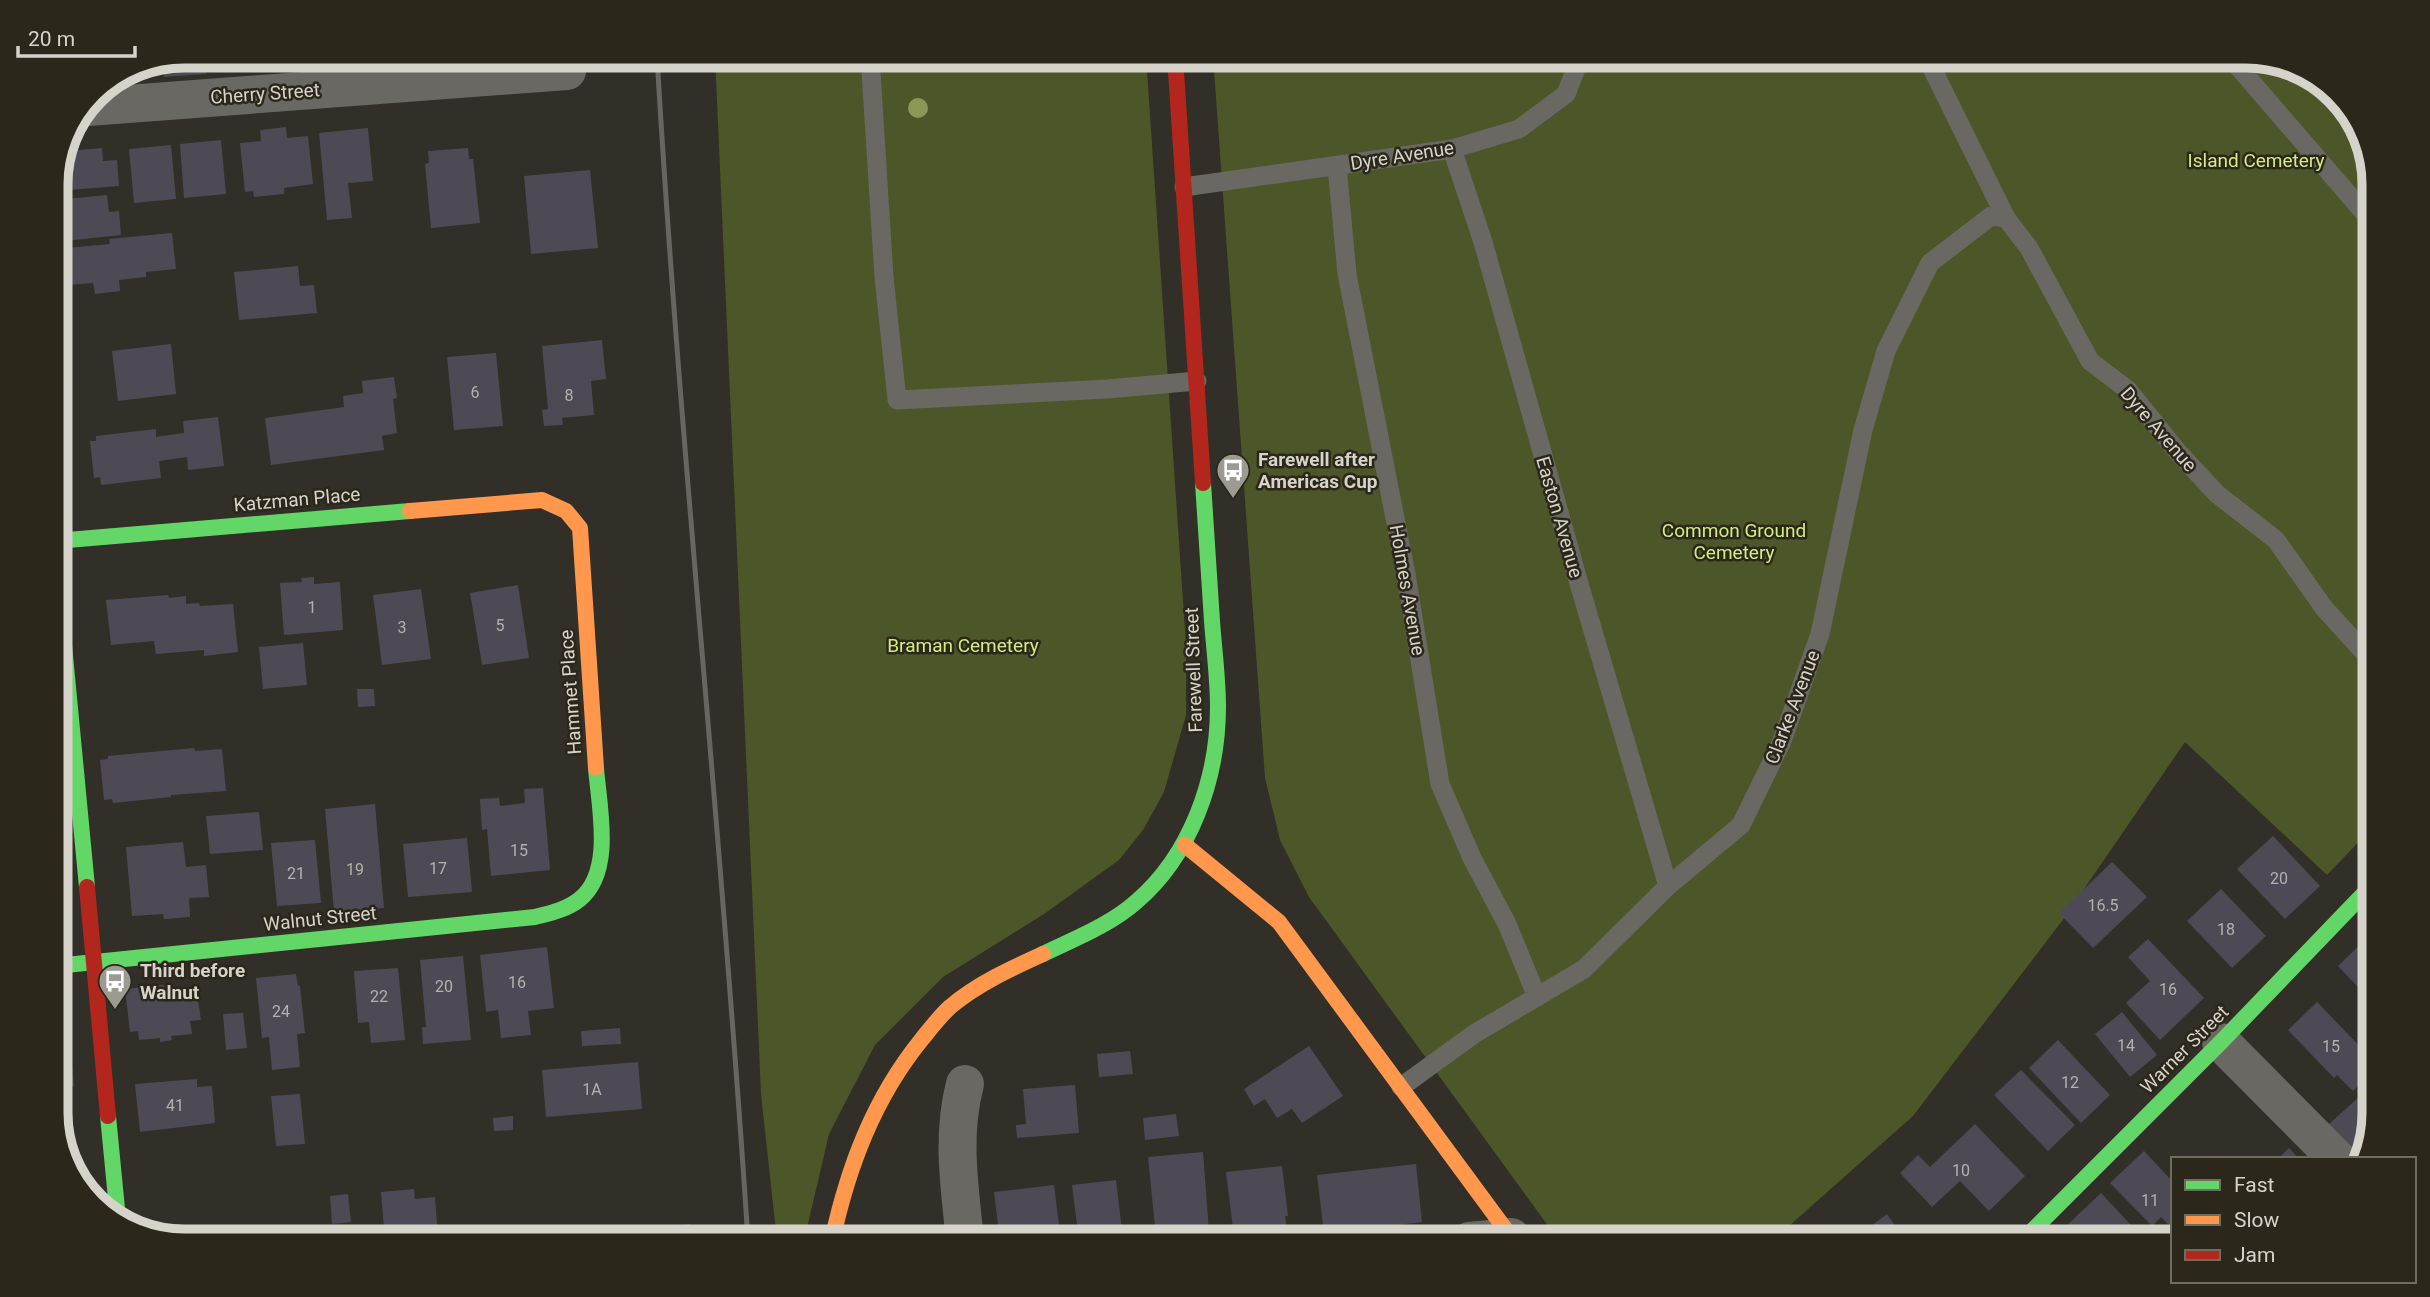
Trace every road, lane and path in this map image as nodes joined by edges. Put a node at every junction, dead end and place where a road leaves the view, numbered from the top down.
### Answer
1 (871, 68) edge
2 (1176, 68) edge
3 (1575, 68) edge
4 (1932, 68) edge
5 (2243, 68) edge
6 (404, 69) edge
7 (567, 71) dead end
8 (100, 106) edge
9 (1452, 149) junction
10 (1338, 166) junction
11 (1184, 187) junction
12 (2362, 210) edge
13 (2006, 218) junction
14 (1197, 381) junction
15 (542, 500) joint
16 (68, 540) edge
17 (2362, 650) edge
18 (68, 688) edge
19 (1185, 845) junction
20 (1668, 886) junction
21 (2362, 895) edge
22 (584, 897) joint
23 (94, 962) junction
24 (68, 965) edge
25 (1537, 997) junction
26 (2221, 1042) junction
27 (965, 1084) dead end
28 (1401, 1087) junction
29 (2334, 1157) edge
30 (117, 1207) edge
31 (835, 1229) edge
32 (964, 1229) edge
33 (1506, 1229) edge
34 (2034, 1229) edge

1 - 14 lane
2 - 11 street, Farewell Street
3 - 9 lane, Dyre Avenue
4 - 13 lane, Dyre Avenue
5 - 12 lane
6 - 7 street, Cherry Street
6 - 8 street, Cherry Street
9 - 10 lane, Dyre Avenue
9 - 20 lane, Easton Avenue
10 - 11 lane, Dyre Avenue
10 - 25 lane, Holmes Avenue
11 - 14 street, Farewell Street
13 - 17 lane, Dyre Avenue
13 - 20 lane, Clarke Avenue
14 - 19 street, Farewell Street
15 - 16 street, Katzman Place
15 - 22 street, Hammet Place
18 - 23 street
19 - 28 street
19 - 31 street, Farewell Street
20 - 25 lane, Clarke Avenue
21 - 26 street, Warner Street
22 - 23 street, Walnut Street
23 - 24 street, Walnut Street
23 - 30 street
25 - 28 lane, Clarke Avenue
26 - 29 street
26 - 34 street, Warner Street
27 - 32 street
28 - 33 street

